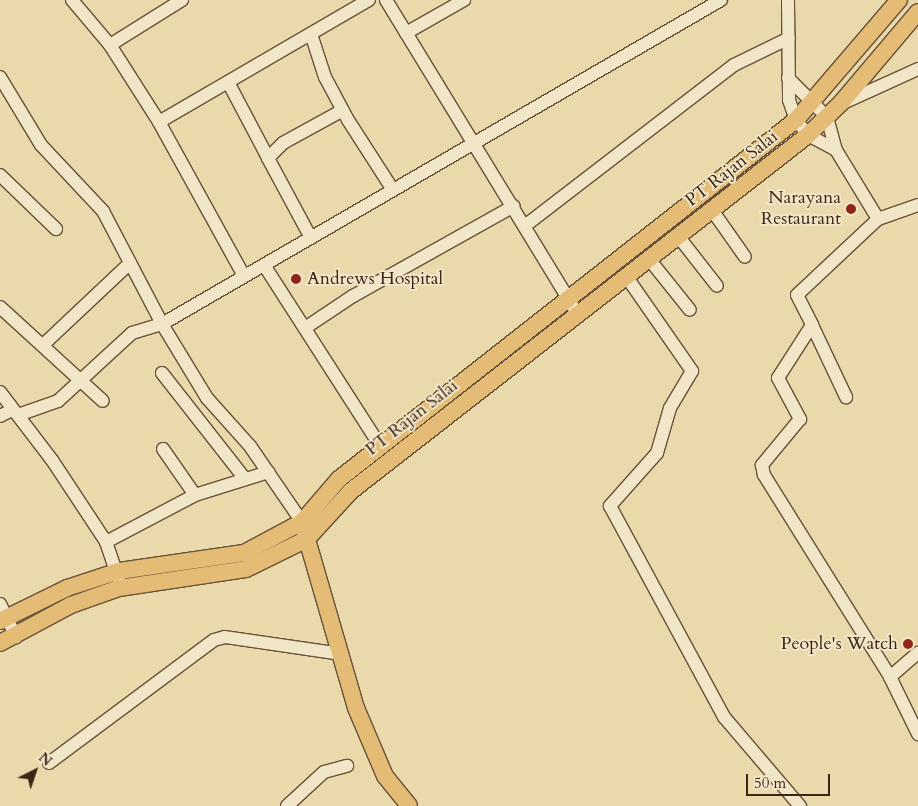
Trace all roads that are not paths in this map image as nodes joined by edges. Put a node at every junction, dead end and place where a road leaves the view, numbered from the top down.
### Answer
1 (72, 0) edge
2 (182, 0) edge
3 (370, 0) edge
4 (386, 0) edge
5 (464, 0) edge
6 (722, 0) edge
7 (788, 0) edge
8 (899, 0) edge
9 (918, 12) edge
10 (406, 32) junction
11 (311, 34) junction
12 (789, 38) junction
13 (110, 45) junction
14 (918, 69) edge
15 (788, 78) junction
16 (1, 82) edge
17 (228, 82) junction
18 (813, 101) junction
19 (841, 103) junction
20 (343, 110) junction
21 (827, 118) junction
22 (796, 120) junction
23 (160, 122) junction
24 (808, 135) junction
25 (474, 143) junction
26 (836, 150) junction
27 (268, 158) junction
28 (0, 175) edge
29 (393, 190) junction
30 (918, 205) edge
31 (514, 206) junction
32 (712, 210) junction
33 (878, 219) junction
34 (526, 225) junction
35 (56, 229) dead end
36 (678, 236) junction
37 (311, 238) junction
38 (745, 257) dead end
39 (650, 259) junction
40 (130, 263) junction
41 (264, 264) junction
42 (244, 276) junction
43 (626, 276) junction
44 (717, 286) dead end
45 (0, 306) edge
46 (573, 307) junction
47 (690, 310) dead end
48 (162, 324) junction
49 (812, 326) junction
50 (305, 328) junction
51 (44, 344) junction
52 (162, 374) dead end
53 (83, 378) junction
54 (0, 392) edge
55 (846, 396) dead end
56 (455, 400) junction
57 (102, 401) dead end
58 (15, 412) junction
59 (0, 416) edge
60 (381, 447) junction
61 (163, 449) dead end
62 (269, 472) junction
63 (245, 479) junction
64 (195, 495) junction
65 (302, 522) junction
66 (307, 539) junction
67 (106, 542) junction
68 (119, 571) junction
69 (119, 588) junction
70 (3, 614) edge
71 (16, 637) junction
72 (0, 644) edge
73 (918, 653) edge
74 (341, 654) junction
75 (890, 677) junction
76 (918, 734) edge
77 (49, 763) dead end
78 (347, 766) dead end
79 (287, 806) edge
80 (409, 806) edge
81 (800, 806) edge

1 - 13 street
2 - 13 street
3 - 11 street
4 - 10 street
5 - 10 street
6 - 25 street
7 - 12 street
8 - 18 main road, PT Rajan Salai
9 - 19 main road, PT Rajan Salai
10 - 25 street
11 - 17 street
11 - 20 street
12 - 15 street
12 - 34 street
13 - 23 street
14 - 19 street
15 - 18 street
15 - 22 street
16 - 40 street
17 - 23 street
17 - 27 street
18 - 21 street
18 - 22 main road, PT Rajan Salai
19 - 21 main road, PT Rajan Salai
20 - 27 street
20 - 29 street
21 - 24 main road, PT Rajan Salai
21 - 26 street
22 - 24 street
22 - 46 main road, PT Rajan Salai
23 - 42 street
24 - 26 street
24 - 32 main road, PT Rajan Salai
25 - 29 street
25 - 31 street
26 - 33 street
27 - 37 street
28 - 35 street
29 - 37 street
30 - 33 street
31 - 34 street
31 - 50 street
32 - 36 main road, PT Rajan Salai
32 - 38 street
33 - 49 street
34 - 46 street
36 - 39 main road, PT Rajan Salai
36 - 44 street
37 - 41 street
39 - 43 main road, PT Rajan Salai
39 - 47 street
40 - 48 street
40 - 51 street
41 - 42 street
41 - 50 street
42 - 48 street
43 - 46 main road, PT Rajan Salai
43 - 81 street
45 - 51 street
46 - 56 main road, PT Rajan Salai
48 - 53 street
48 - 62 street
49 - 55 street
49 - 75 street
50 - 60 street
51 - 53 street
52 - 63 street
53 - 57 street
53 - 58 street
54 - 58 street
56 - 60 main road, PT Rajan Salai
56 - 66 main road, PT Rajan Salai
58 - 59 street
58 - 67 street
60 - 65 main road, PT Rajan Salai
61 - 64 street
62 - 63 street
62 - 65 street
63 - 64 street
64 - 67 street
65 - 66 main road
65 - 68 main road, PT Rajan Salai
66 - 69 main road, PT Rajan Salai
66 - 74 main road
67 - 68 street
68 - 69 street
68 - 70 main road, PT Rajan Salai
69 - 71 main road, PT Rajan Salai
70 - 71 street
71 - 72 main road, PT Rajan Salai
73 - 75 street
74 - 77 street
74 - 80 main road
75 - 76 street
78 - 79 street

